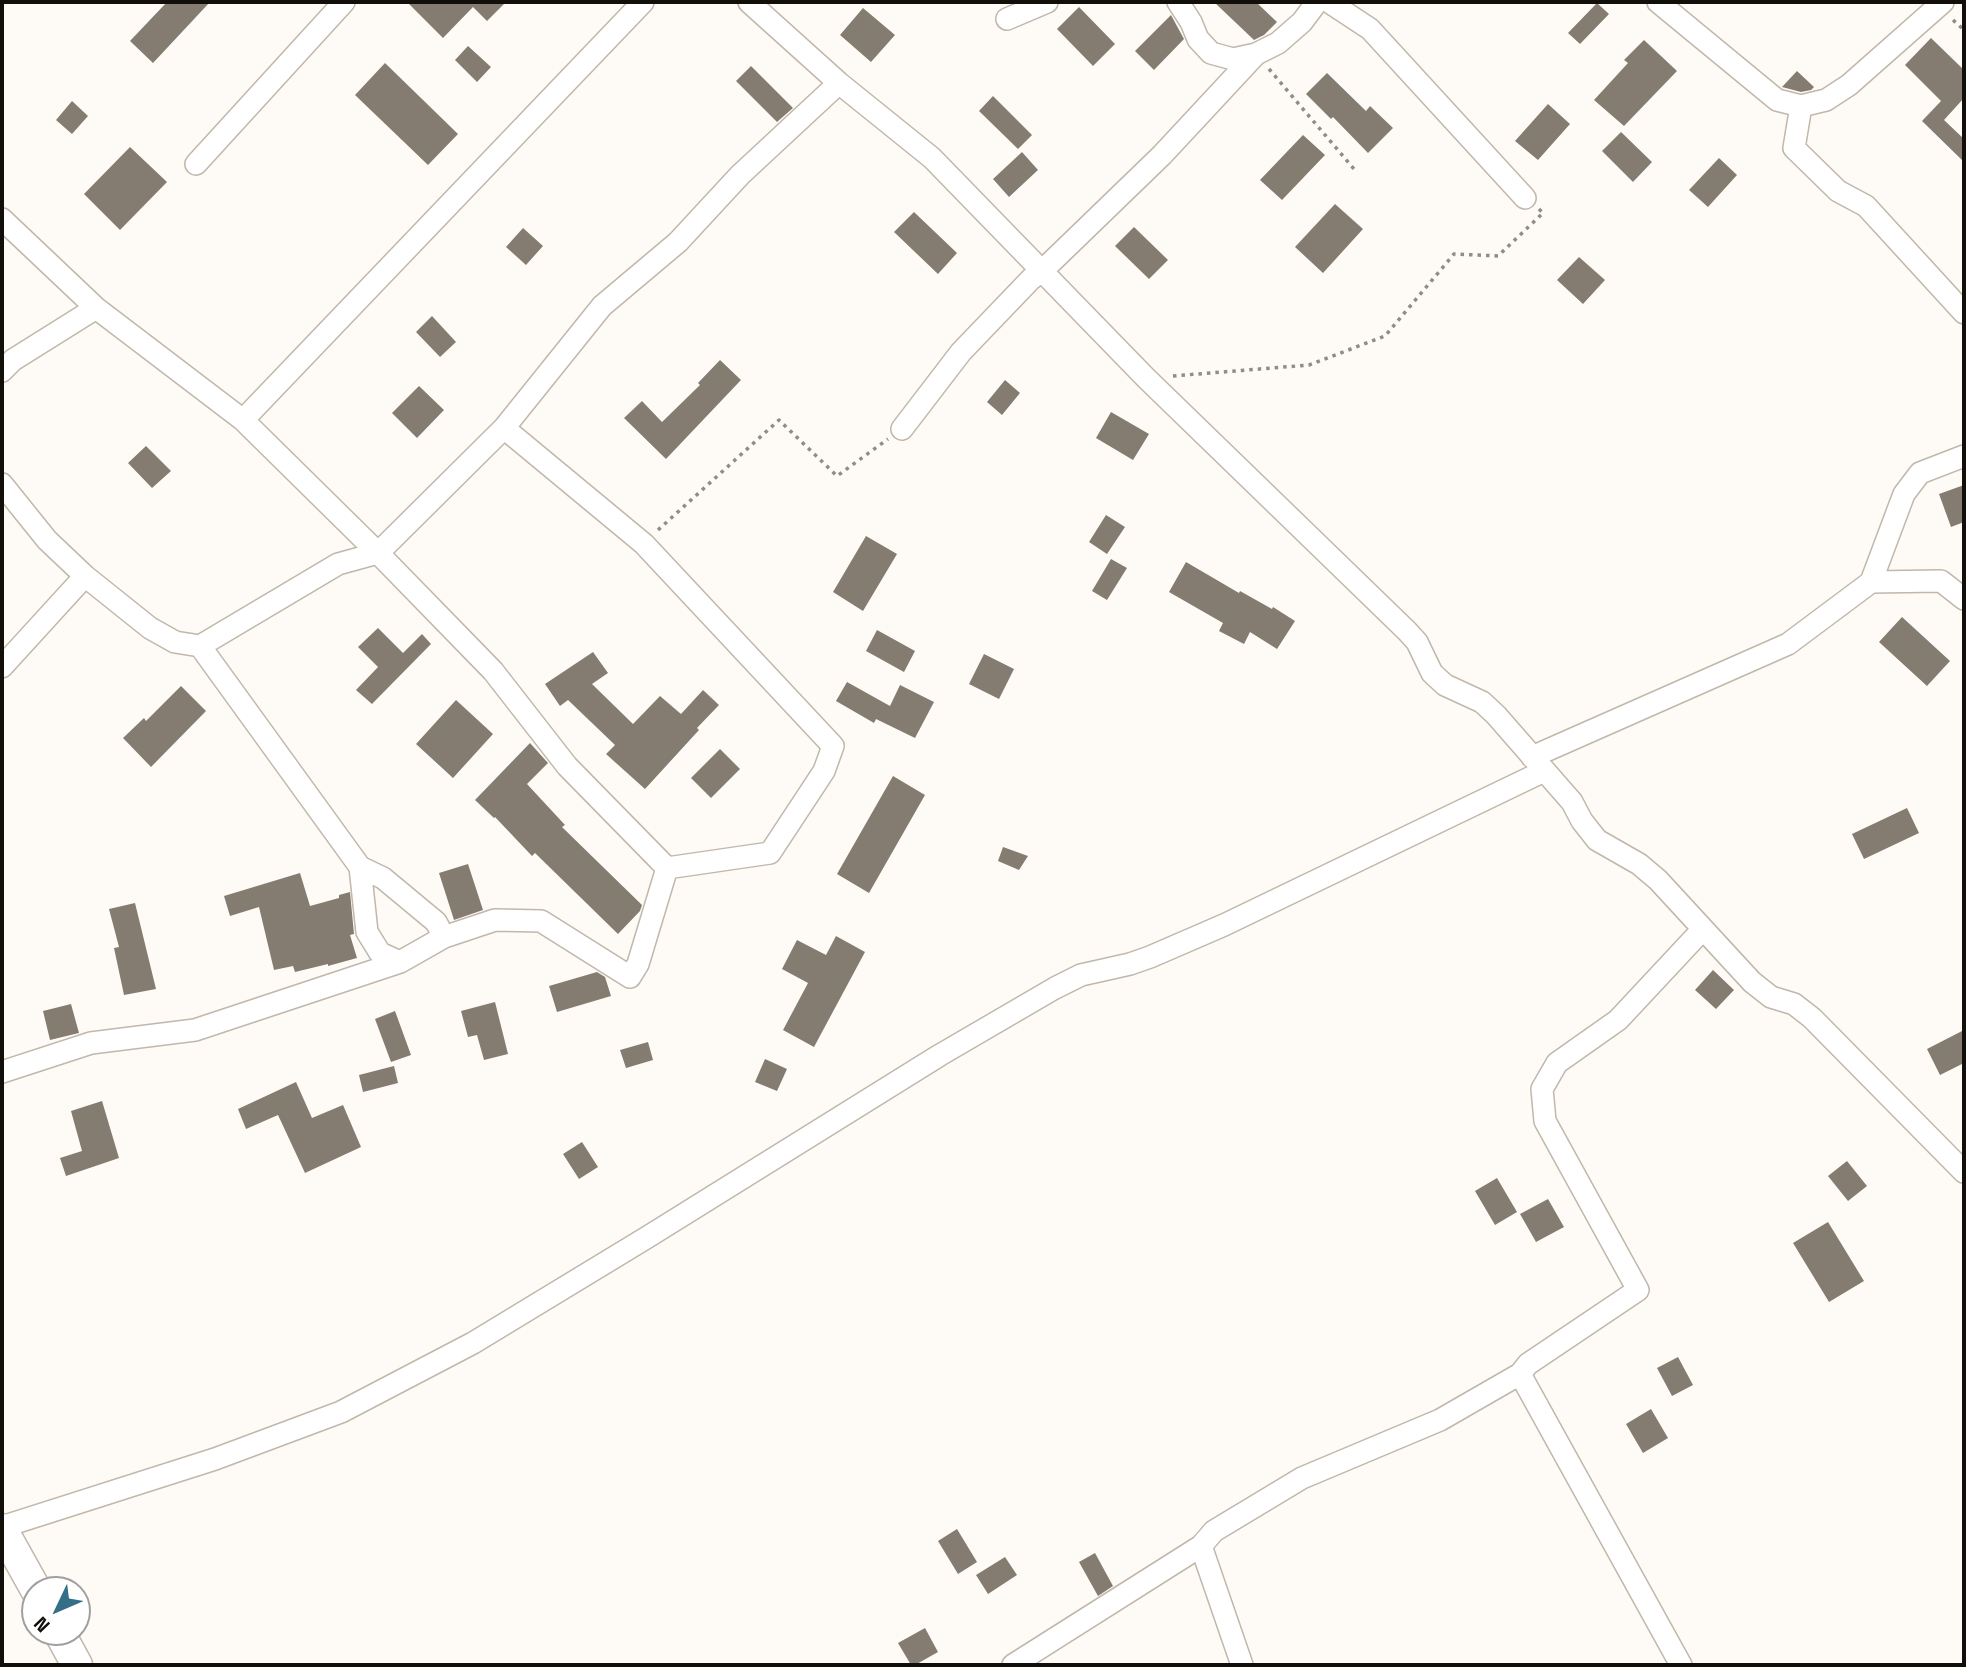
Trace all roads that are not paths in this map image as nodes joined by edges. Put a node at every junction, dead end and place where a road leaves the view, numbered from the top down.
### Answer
1 (344, 2) edge
2 (643, 2) edge
3 (749, 2) edge
4 (1047, 2) edge
5 (1178, 2) edge
6 (1317, 2) edge
7 (1329, 2) edge
8 (1658, 2) edge
9 (1943, 2) edge
10 (1007, 19) dead end
11 (1256, 54) junction
12 (838, 83) junction
13 (1801, 106) junction
14 (196, 164) dead end
15 (1525, 198) road end
16 (2, 219) edge
17 (1042, 271) junction
18 (96, 307) junction
19 (1964, 313) edge
20 (2, 371) edge
21 (243, 420) junction
22 (504, 428) junction
23 (902, 429) road end
24 (1964, 456) edge
25 (2, 484) edge
26 (378, 553) junction
27 (85, 576) junction
28 (1871, 582) junction
29 (1964, 599) edge
30 (200, 646) junction
31 (2, 667) edge
32 (1538, 764) junction
33 (360, 867) junction
34 (667, 868) junction
35 (1703, 929) junction
36 (444, 937) junction
37 (400, 962) junction
38 (2, 1072) edge
39 (1964, 1172) edge
40 (1520, 1374) junction
41 (2, 1528) edge
42 (1201, 1546) junction
43 (28, 1576) edge
44 (67, 1646) edge
45 (77, 1665) edge
46 (1013, 1665) edge
47 (1242, 1665) edge
48 (1681, 1665) edge

1 - 14 street
2 - 21 street
3 - 12 street
4 - 10 street
5 - 11 street
6 - 11 street
7 - 15 street
8 - 13 street
9 - 13 street
11 - 17 street
12 - 17 street
12 - 22 street
13 - 19 street
16 - 18 street
17 - 23 street
17 - 32 street
18 - 20 street
18 - 21 street
21 - 26 street
22 - 26 street
22 - 34 street
24 - 28 street
25 - 27 street
26 - 30 street
26 - 34 street
27 - 30 street
27 - 31 street
28 - 29 street
28 - 32 street
30 - 33 street
32 - 35 street
32 - 41 street
33 - 36 street
33 - 37 street
34 - 36 street
35 - 39 street
35 - 40 street
36 - 37 street
37 - 38 street
40 - 42 street
40 - 48 street
41 - 43 street
42 - 46 street
42 - 47 street
44 - 45 street

